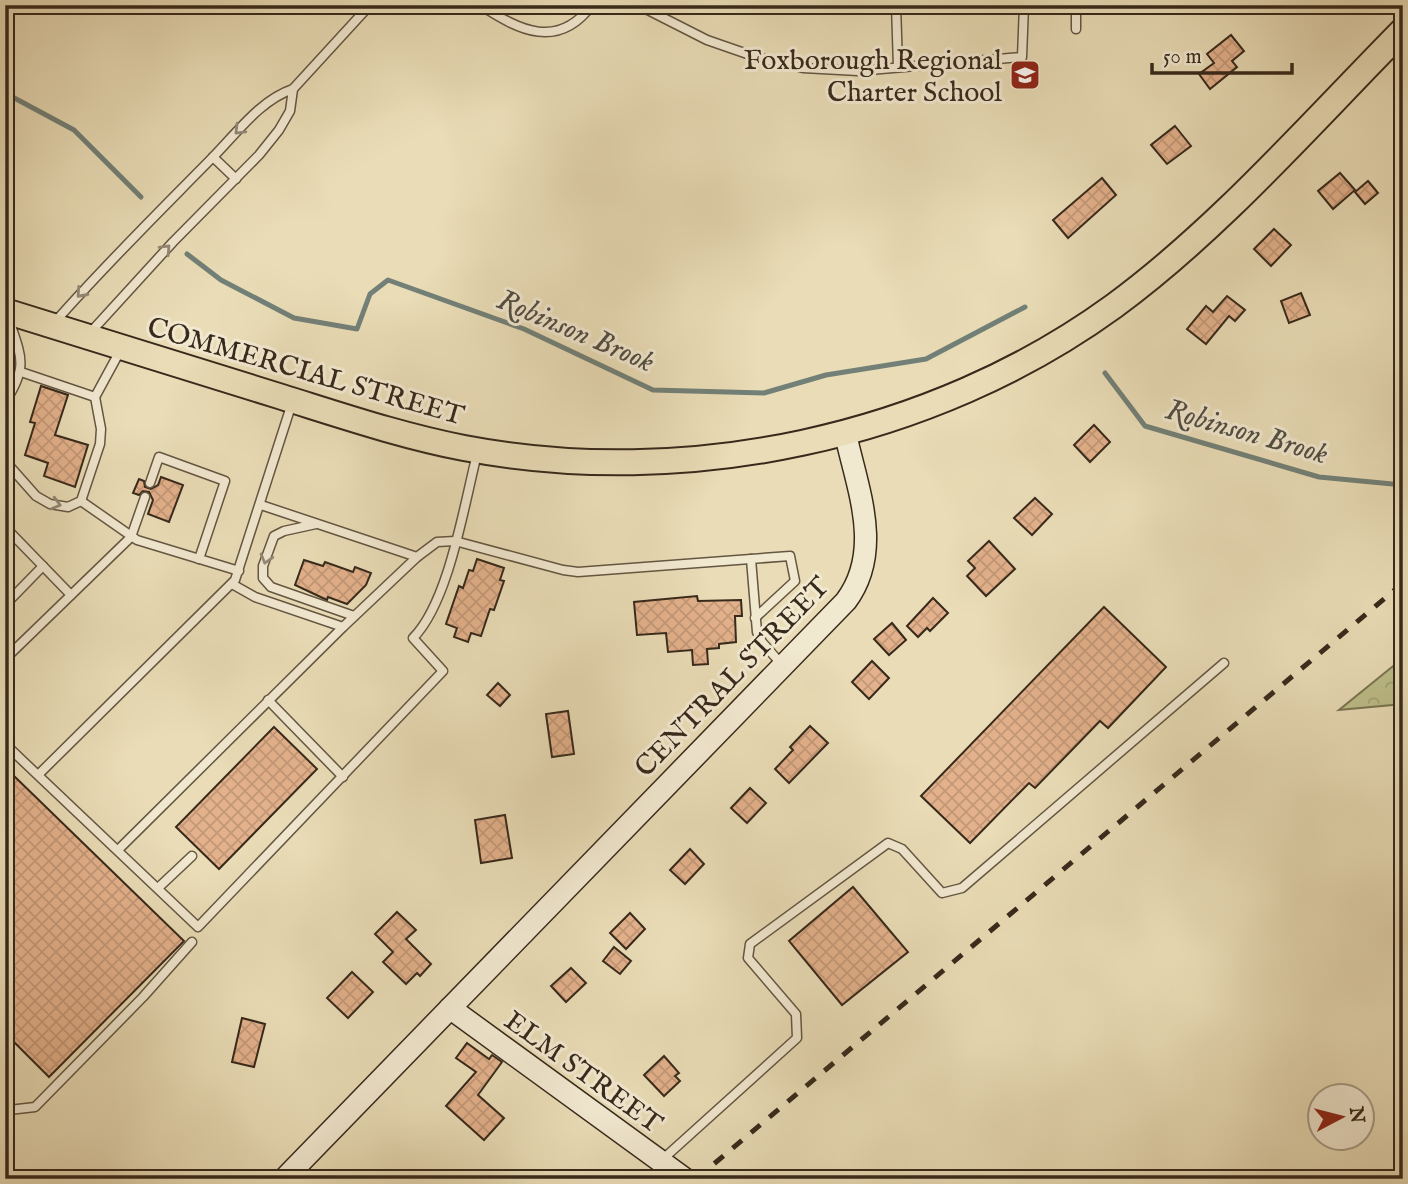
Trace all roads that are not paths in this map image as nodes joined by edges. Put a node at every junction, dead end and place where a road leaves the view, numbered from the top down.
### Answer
1 (370, 5) edge
2 (480, 5) edge
3 (592, 5) edge
4 (638, 5) edge
5 (896, 5) edge
6 (1024, 5) edge
7 (1076, 5) edge
8 (1076, 29) dead end
9 (1403, 30) edge
10 (898, 67) junction
11 (293, 89) junction
12 (214, 157) junction
13 (236, 179) junction
14 (6, 311) edge
15 (52, 325) junction
16 (87, 337) junction
17 (122, 347) junction
18 (21, 372) junction
19 (95, 397) junction
20 (293, 401) junction
21 (5, 402) edge
22 (845, 432) junction
23 (478, 450) junction
24 (5, 461) edge
25 (150, 483) dead end
26 (145, 497) dead end
27 (81, 501) junction
28 (261, 505) junction
29 (316, 524) junction
30 (5, 527) edge
31 (131, 537) junction
32 (455, 541) junction
33 (417, 557) junction
34 (199, 559) junction
35 (751, 559) junction
36 (43, 566) junction
37 (239, 571) junction
38 (232, 584) junction
39 (71, 595) junction
40 (5, 605) edge
41 (354, 616) junction
42 (755, 618) junction
43 (343, 626) junction
44 (5, 659) edge
45 (1224, 663) dead end
46 (784, 666) junction
47 (268, 701) junction
48 (5, 744) edge
49 (39, 774) junction
50 (343, 777) junction
51 (118, 850) junction
52 (192, 856) dead end
53 (158, 888) junction
54 (192, 943) dead end
55 (450, 1008) junction
56 (5, 1106) edge
57 (660, 1161) junction
58 (284, 1179) edge
59 (685, 1179) edge

1 - 11 lane
2 - 3 lane
4 - 10 lane
5 - 10 lane
6 - 10 lane
7 - 8 lane
9 - 22 main road
11 -> 12 lane
11 - 13 lane
12 - 13 lane
12 -> 15 lane
16 -> 13 lane
14 - 15 main road, COMMERCIAL STREET
14 - 18 lane
15 - 16 main road, COMMERCIAL STREET
16 - 17 main road, COMMERCIAL STREET
17 - 19 lane
17 - 20 main road, COMMERCIAL STREET
18 - 19 lane
18 - 21 lane
19 - 27 lane
20 - 23 main road, COMMERCIAL STREET
20 - 28 lane
22 - 23 main road, COMMERCIAL STREET
22 - 46 main road, CENTRAL STREET
23 - 32 lane
24 -> 27 lane
25 - 34 lane
26 - 31 lane
27 - 31 lane
28 - 29 lane
28 - 37 lane
29 - 33 lane
29 -> 41 lane
30 - 36 lane
31 - 34 lane
31 - 39 lane
32 - 33 lane
32 - 35 lane
32 - 50 lane
33 - 41 lane
34 - 37 lane
35 - 42 lane
35 - 42 lane
36 - 39 lane
36 - 40 lane
37 - 38 lane
38 - 43 lane
38 - 49 lane
39 - 44 lane
41 - 43 lane
42 - 46 lane
43 - 47 lane
45 - 57 lane
46 - 55 main road, CENTRAL STREET
47 - 50 lane
47 - 51 lane
48 - 49 lane
49 - 51 lane
50 - 53 lane
51 - 53 lane
52 - 53 lane
54 - 56 lane
55 - 57 main road, ELM STREET
55 - 58 main road, CENTRAL STREET
57 - 59 main road, ELM STREET

